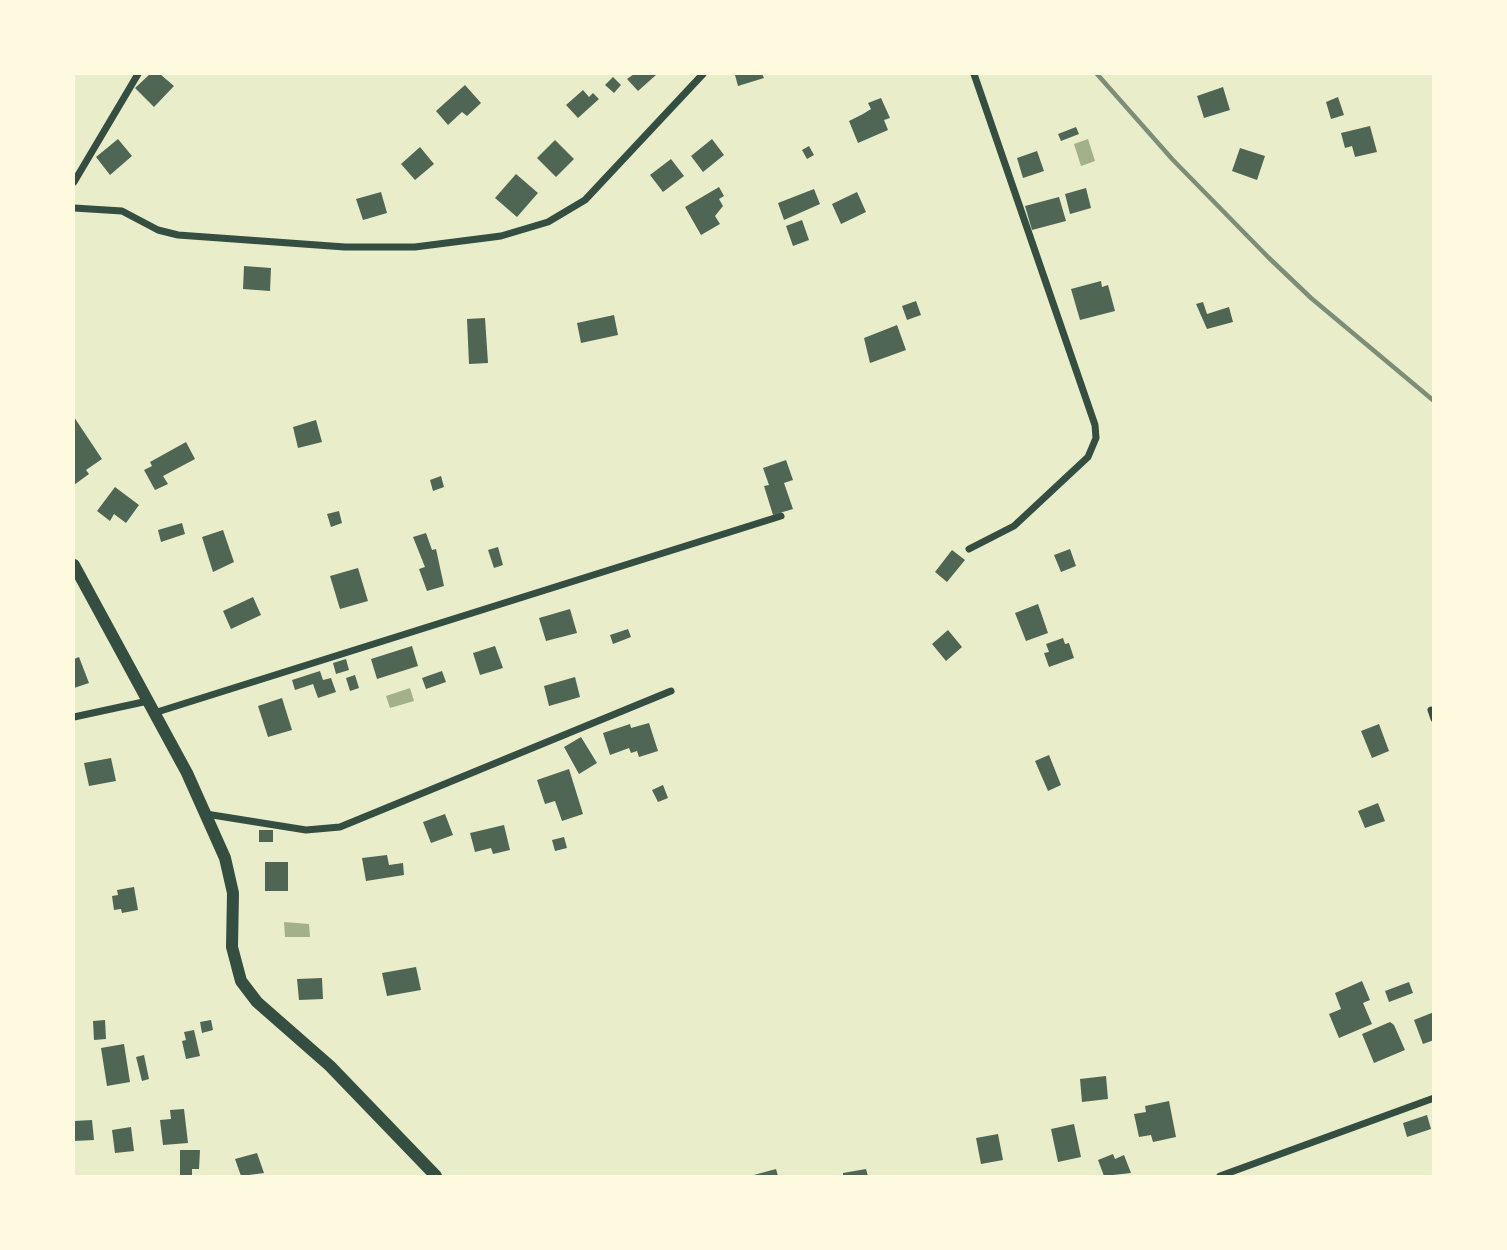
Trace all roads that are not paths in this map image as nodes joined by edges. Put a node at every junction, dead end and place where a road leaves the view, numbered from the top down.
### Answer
1 (138, 74) edge
2 (703, 74) edge
3 (974, 74) edge
4 (74, 182) edge
5 (74, 208) edge
6 (781, 516) dead end
7 (969, 549) dead end
8 (74, 565) edge
9 (671, 691) dead end
10 (151, 707) junction
11 (1431, 710) dead end
12 (74, 717) edge
13 (1433, 719) edge
14 (206, 814) junction
15 (1433, 1098) edge
16 (436, 1177) edge
17 (1220, 1177) edge

1 - 4 street
2 - 5 street
3 - 7 street
6 - 10 street
8 - 10 main road
9 - 14 street
10 - 12 street
10 - 14 main road
11 - 13 street
14 - 16 main road
15 - 17 street

